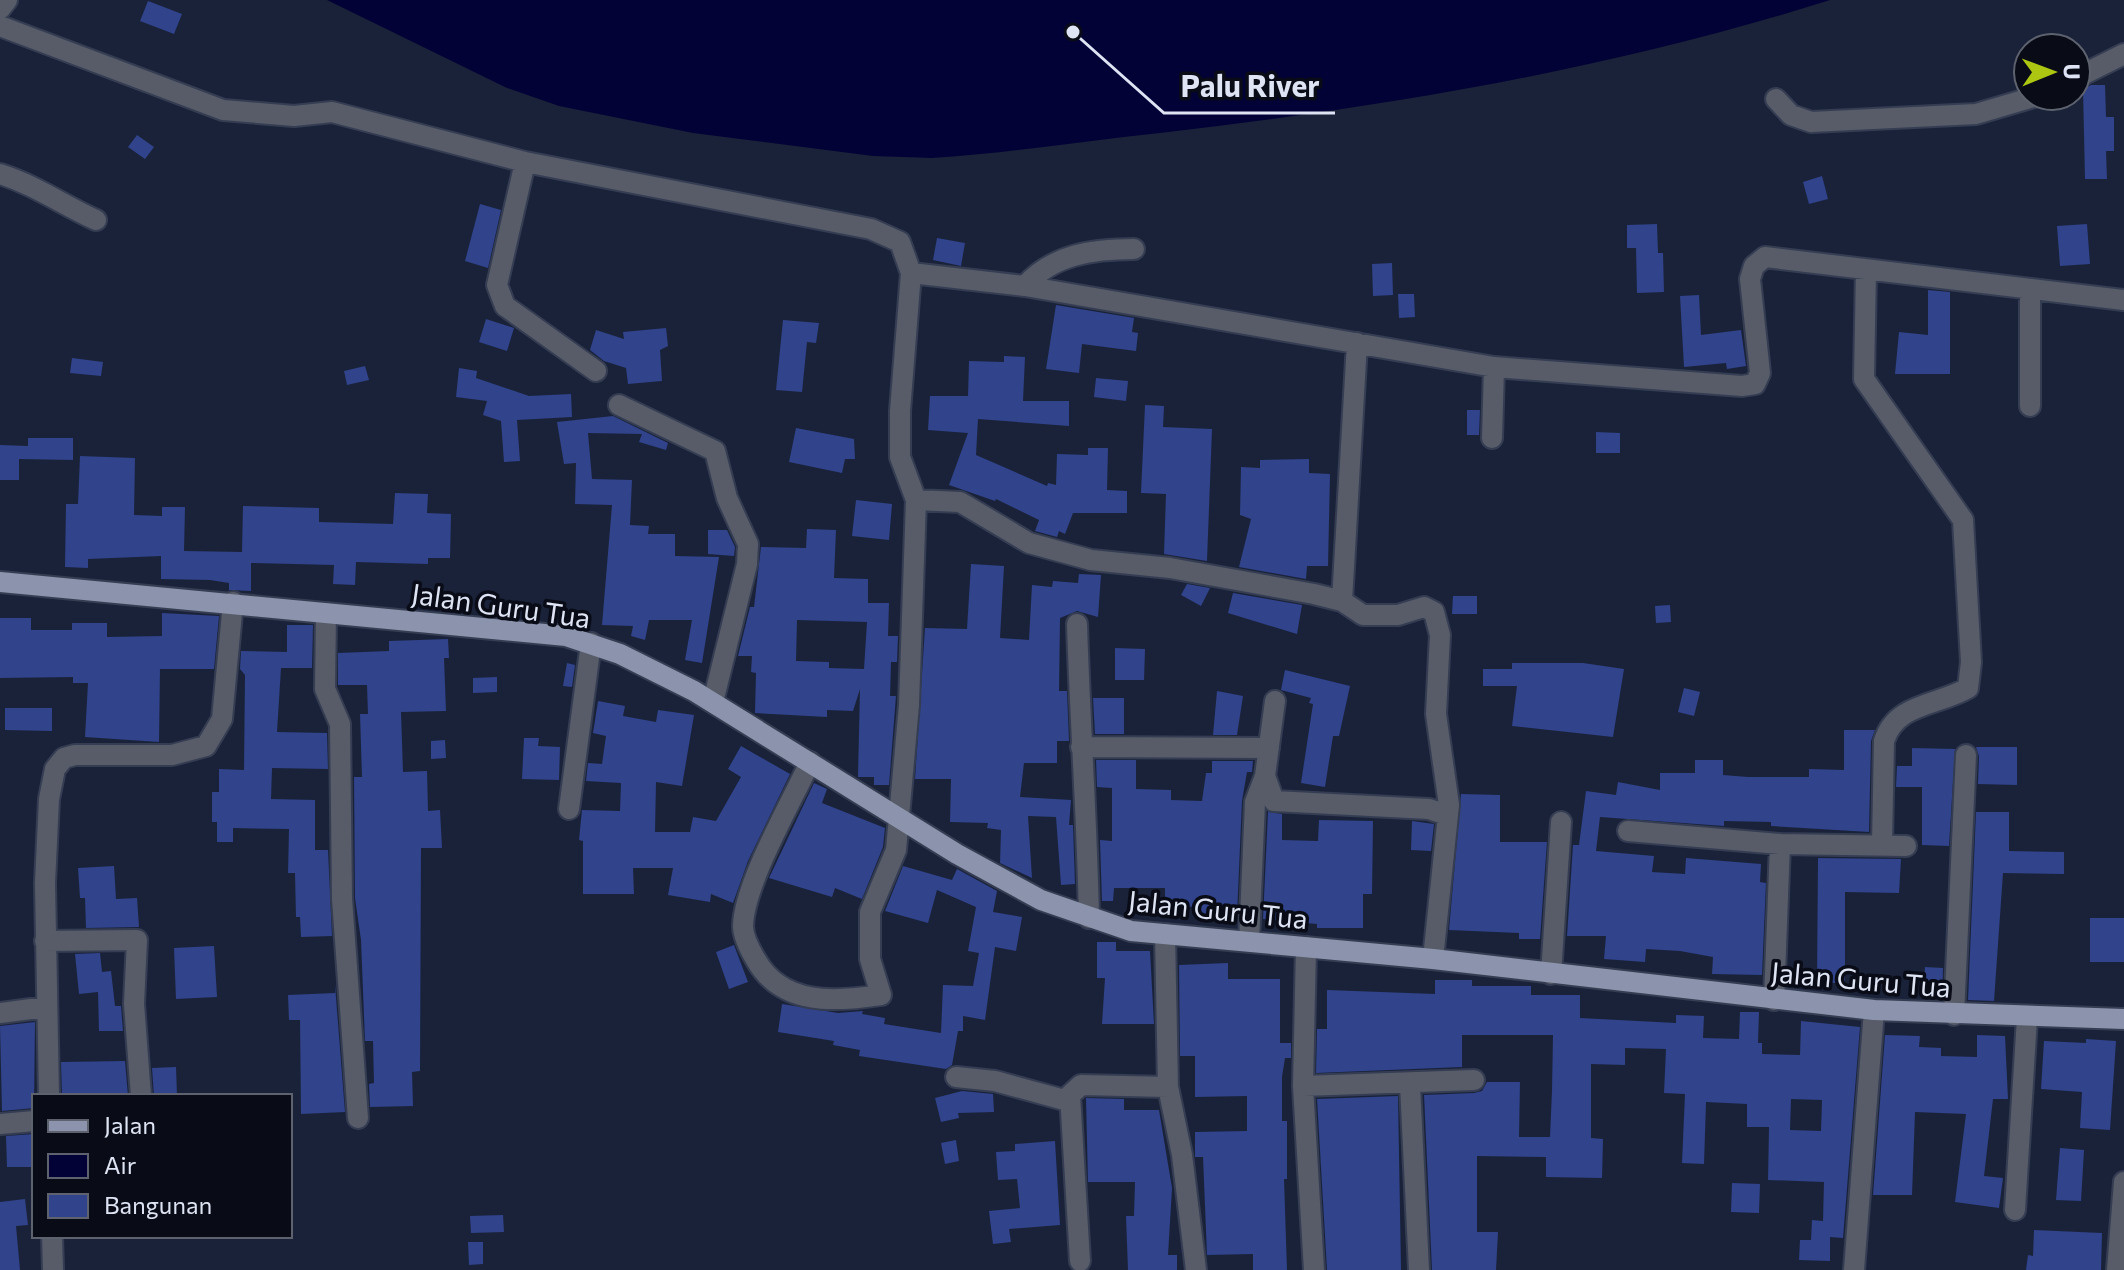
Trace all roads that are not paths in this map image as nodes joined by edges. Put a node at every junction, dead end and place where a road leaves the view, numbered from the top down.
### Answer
1 (7, 0) edge
2 (0, 9) edge
3 (0, 26) edge
4 (2124, 54) edge
5 (2092, 70) edge
6 (1776, 99) dead end
7 (2012, 103) edge
8 (525, 162) junction
9 (0, 174) edge
10 (96, 220) dead end
11 (1134, 249) dead end
12 (1866, 270) junction
13 (911, 273) junction
14 (1025, 286) junction
15 (2030, 289) junction
16 (2124, 300) edge
17 (1357, 343) junction
18 (1494, 367) junction
19 (596, 371) dead end
20 (619, 405) dead end
21 (2030, 406) dead end
22 (1492, 438) dead end
23 (916, 500) junction
24 (0, 582) edge
25 (1342, 601) junction
26 (233, 602) junction
27 (326, 613) junction
28 (1077, 624) dead end
29 (591, 643) junction
30 (1275, 701) dead end
31 (713, 702) junction
32 (1081, 747) junction
33 (1269, 748) junction
34 (1966, 755) dead end
35 (810, 762) junction
36 (1265, 776) junction
37 (569, 809) dead end
38 (1447, 815) junction
39 (900, 819) junction
40 (1561, 822) dead end
41 (1628, 831) dead end
42 (1780, 844) junction
43 (1882, 844) junction
44 (1906, 846) dead end
45 (1089, 918) junction
46 (1165, 934) junction
47 (45, 941) junction
48 (1249, 941) junction
49 (1306, 947) junction
50 (1433, 959) junction
51 (1551, 974) junction
52 (1774, 1000) junction
53 (46, 1007) junction
54 (1874, 1010) junction
55 (0, 1013) edge
56 (1954, 1015) junction
57 (2027, 1018) junction
58 (2124, 1019) edge
59 (956, 1077) dead end
60 (1474, 1080) dead end
61 (1410, 1085) junction
62 (1303, 1086) junction
63 (1168, 1087) junction
64 (49, 1094) edge
65 (141, 1094) edge
66 (1068, 1101) junction
67 (358, 1118) dead end
68 (32, 1121) edge
69 (0, 1124) edge
70 (2124, 1182) edge
71 (2015, 1210) dead end
72 (52, 1238) edge
73 (1080, 1261) dead end
74 (53, 1270) edge
75 (1196, 1270) edge
76 (1314, 1270) edge
77 (1419, 1270) edge
78 (1854, 1270) edge
79 (2117, 1270) edge

1 - 2 street
3 - 8 street
4 - 5 street
6 - 7 street
8 - 13 street
8 - 19 street
9 - 10 street
11 - 14 street
12 - 15 street
12 - 18 street
12 - 43 street
13 - 14 street
13 - 23 street
14 - 17 street
15 - 16 street
15 - 21 street
17 - 18 street
17 - 25 street
18 - 22 street
20 - 31 street
23 - 25 street
23 - 39 street
24 - 26 main road, Jalan Guru Tua
25 - 38 street
26 - 27 main road, Jalan Guru Tua
26 - 47 street
27 - 29 main road, Jalan Guru Tua
27 - 67 street
28 - 32 street
29 - 31 main road, Jalan Guru Tua
29 - 37 street
30 - 33 street
31 - 35 main road, Jalan Guru Tua
32 - 33 street
32 - 45 street
33 - 36 street
34 - 56 street
35 - 39 main road, Jalan Guru Tua
35 - 39 street
36 - 38 street
36 - 48 street
38 - 50 street
39 - 45 main road, Jalan Guru Tua
40 - 51 street
41 - 42 street
42 - 43 street
42 - 52 street
43 - 44 street
45 - 46 main road, Jalan Guru Tua
46 - 48 main road, Jalan Guru Tua
46 - 63 street
47 - 53 street
47 - 65 street
48 - 49 main road, Jalan Guru Tua
49 - 50 main road, Jalan Guru Tua
49 - 62 street
50 - 51 main road, Jalan Guru Tua
51 - 52 main road, Jalan Guru Tua
52 - 54 main road, Jalan Guru Tua
53 - 55 street
53 - 64 street
54 - 56 main road, Jalan Guru Tua
54 - 78 street
56 - 57 main road, Jalan Guru Tua
57 - 58 main road, Jalan Guru Tua
57 - 71 street
59 - 66 street
60 - 61 street
61 - 62 street
61 - 77 street
62 - 76 street
63 - 66 street
63 - 75 street
66 - 73 street
68 - 69 street
70 - 79 street
72 - 74 street

